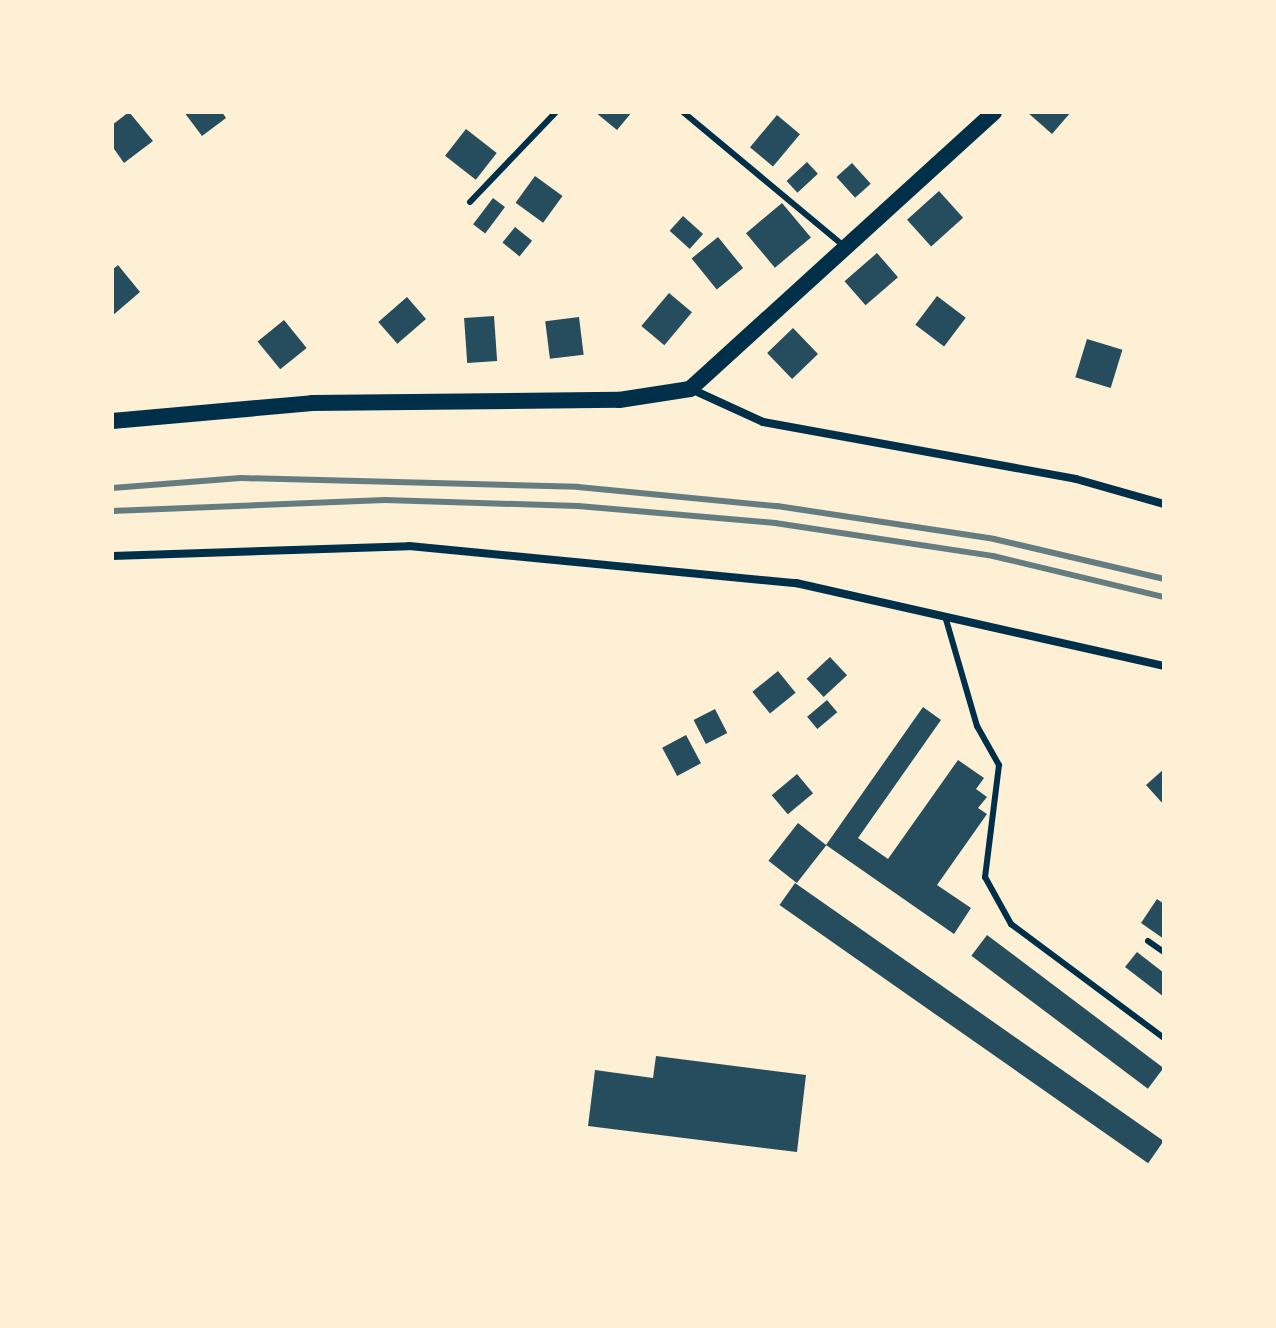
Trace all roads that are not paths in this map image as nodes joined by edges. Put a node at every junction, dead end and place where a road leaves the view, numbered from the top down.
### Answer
1 (556, 112) edge
2 (683, 112) edge
3 (994, 112) edge
4 (470, 202) dead end
5 (844, 246) junction
6 (690, 389) junction
7 (112, 421) edge
8 (1164, 504) edge
9 (112, 556) edge
10 (944, 615) junction
11 (1164, 666) edge
12 (1148, 941) dead end
13 (1164, 952) edge
14 (1164, 1038) edge

1 - 4 lane
2 - 5 lane
3 - 5 main road
5 - 6 main road
6 - 7 main road
6 - 8 street
9 - 10 street
10 - 11 street
10 - 14 lane
12 - 13 lane

